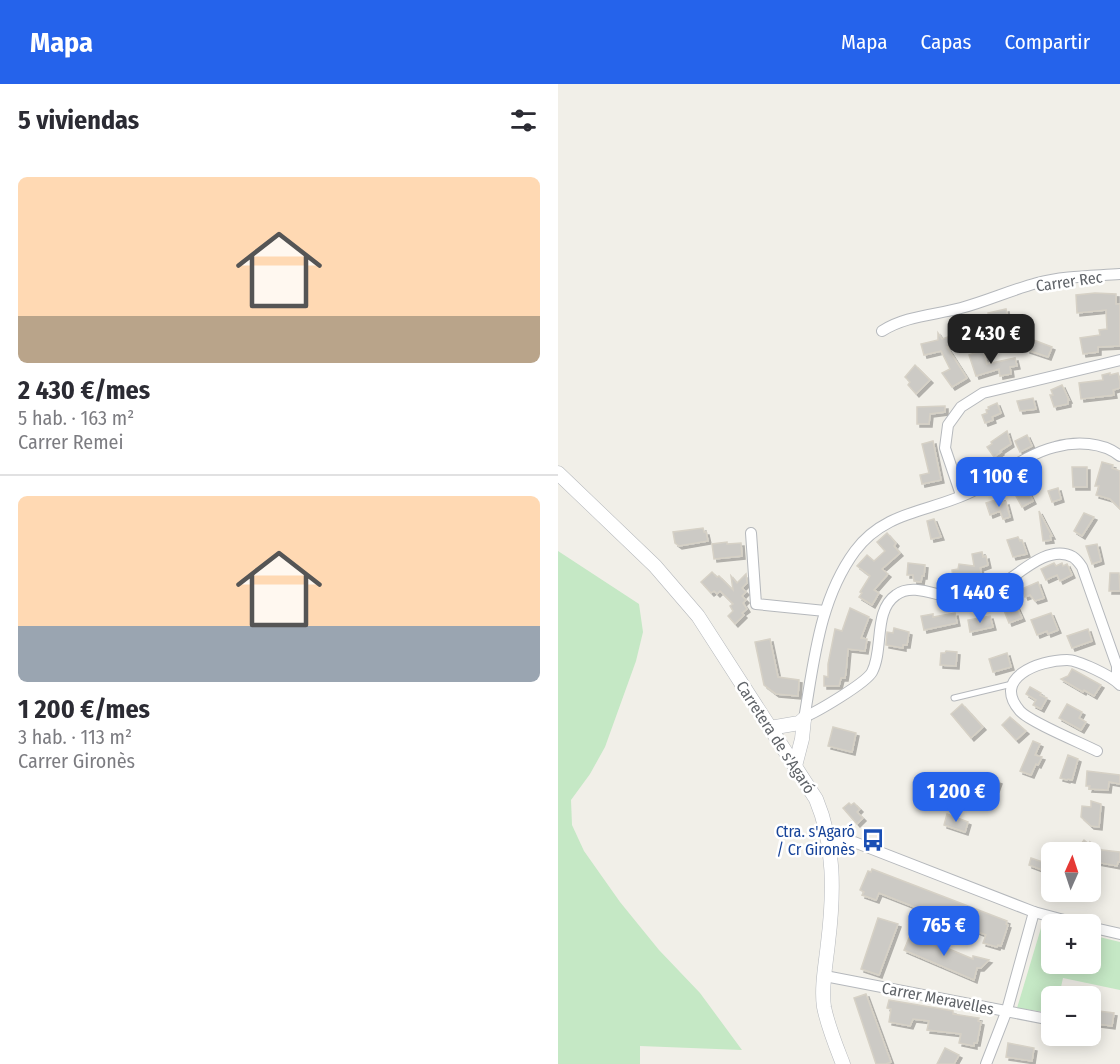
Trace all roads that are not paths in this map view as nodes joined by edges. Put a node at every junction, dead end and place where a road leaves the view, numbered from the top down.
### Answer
1 (1120, 274) edge
2 (882, 331) dead end
3 (1120, 360) edge
4 (1120, 456) edge
5 (558, 473) edge
6 (961, 495) junction
7 (751, 533) dead end
8 (825, 611) junction
9 (1118, 683) edge
10 (1012, 684) junction
11 (954, 698) dead end
12 (804, 718) junction
13 (787, 725) junction
14 (770, 728) junction
15 (802, 739) junction
16 (780, 743) junction
17 (1097, 751) dead end
18 (795, 766) junction
19 (830, 842) junction
20 (1034, 912) junction
21 (1042, 914) edge
22 (1101, 930) edge
23 (1120, 934) edge
24 (825, 976) junction
25 (1007, 1010) junction
26 (1041, 1018) edge
27 (843, 1064) edge
28 (986, 1064) edge

1 - 2 street, Carrer Rec
3 - 6 street
4 - 6 street
5 - 14 street, Carretera de s'Agaró
6 - 8 street
7 - 8 street
8 - 12 street
9 - 10 street
9 - 12 street
10 - 11 lane
10 - 17 street
12 - 13 street
12 - 15 street
13 - 14 street
13 - 16 street
14 - 16 street, Carretera de s'Agaró
15 - 16 street
15 - 18 street
16 - 18 street, Carretera de s'Agaró
18 - 19 street, Carretera de s'Agaró
19 - 20 street
19 - 24 street, Carretera de s'Agaró
20 - 21 street
20 - 25 street
22 - 23 street
24 - 25 street, Carrer Meravelles
24 - 27 street, Carretera de s'Agaró
25 - 26 street, Carrer Meravelles
25 - 28 street

